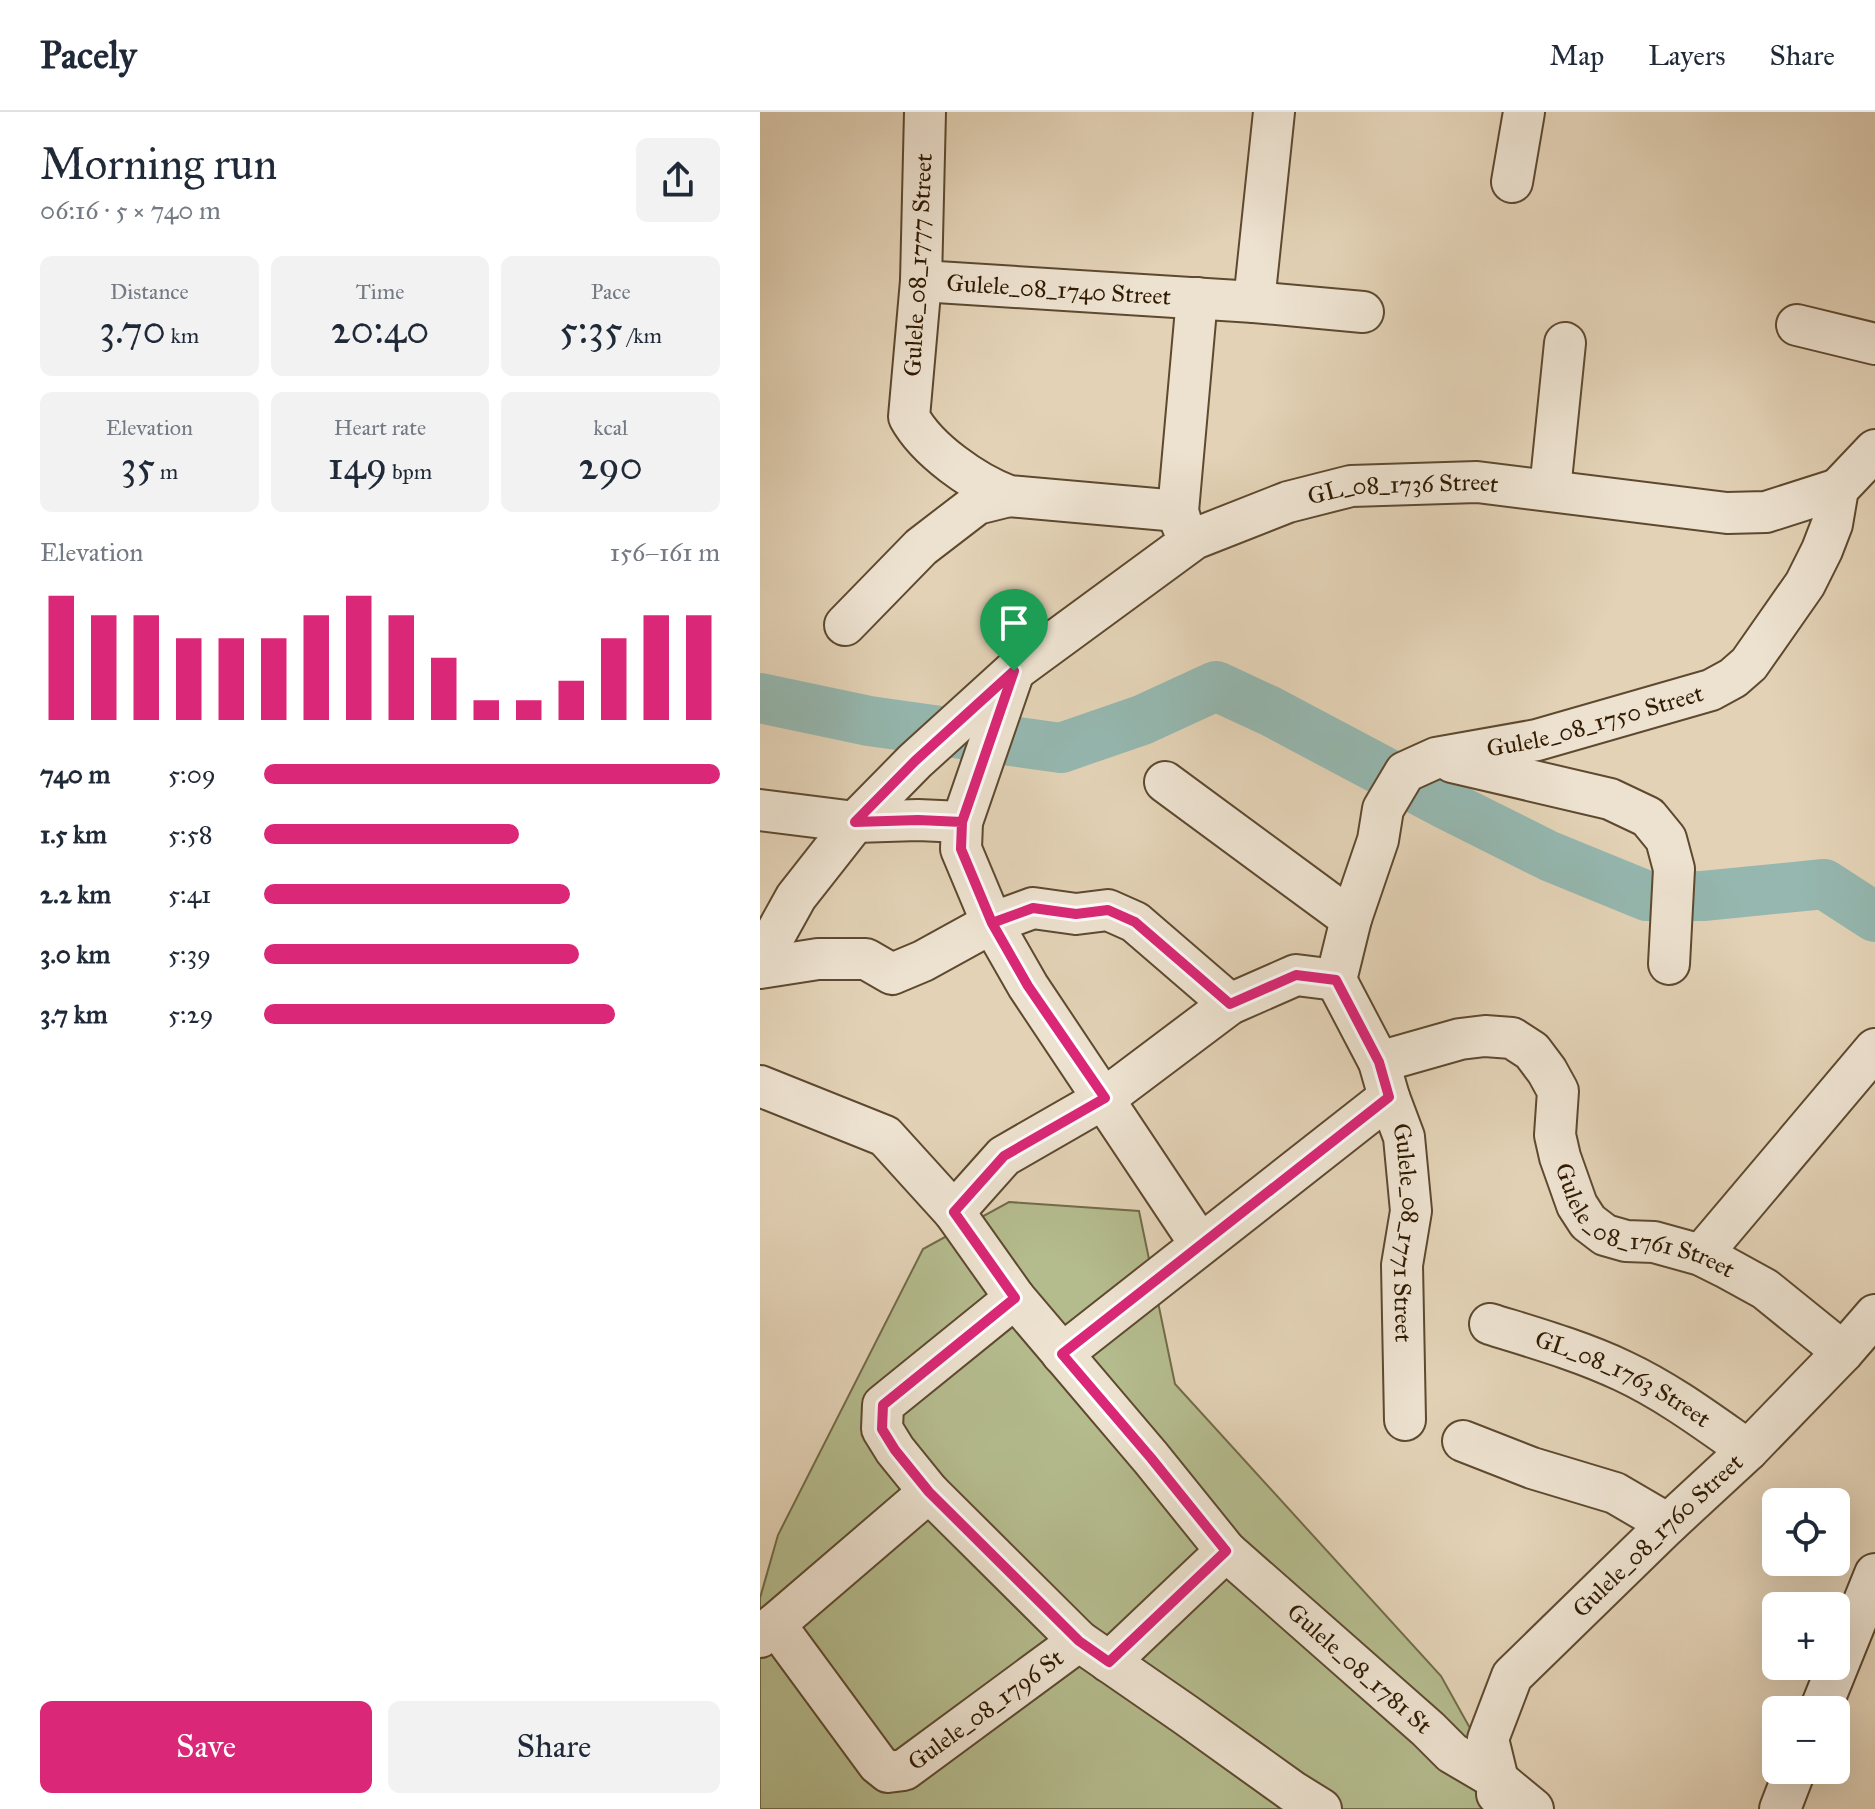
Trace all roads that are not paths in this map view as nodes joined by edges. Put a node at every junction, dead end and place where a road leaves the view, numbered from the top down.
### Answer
1 (925, 112) edge
2 (1274, 112) edge
3 (1524, 112) edge
4 (1512, 182) dead end
5 (921, 281) junction
6 (1197, 298) junction
7 (1254, 302) junction
8 (1363, 312) dead end
9 (1797, 325) dead end
10 (1565, 343) dead end
11 (1875, 344) edge
12 (1875, 450) edge
13 (1838, 489) junction
14 (1550, 490) junction
15 (1009, 496) junction
16 (1186, 525) junction
17 (845, 625) dead end
18 (1014, 671) junction
19 (1436, 758) junction
20 (1165, 782) dead end
21 (760, 810) edge
22 (855, 822) junction
23 (962, 822) junction
24 (1351, 919) junction
25 (992, 923) junction
26 (760, 962) edge
27 (1669, 964) dead end
28 (760, 968) edge
29 (1336, 980) junction
30 (1230, 1004) junction
31 (1875, 1049) edge
32 (1384, 1080) junction
33 (760, 1086) edge
34 (1105, 1098) junction
35 (954, 1212) junction
36 (1200, 1244) junction
37 (1701, 1255) junction
38 (1015, 1298) junction
39 (1875, 1315) edge
40 (1490, 1324) dead end
41 (1843, 1352) junction
42 (1062, 1354) junction
43 (1405, 1420) dead end
44 (1463, 1441) dead end
45 (1748, 1450) junction
46 (929, 1492) junction
47 (1668, 1524) junction
48 (1226, 1551) junction
49 (1875, 1574) edge
50 (768, 1631) edge
51 (1094, 1652) junction
52 (1826, 1696) edge
53 (1790, 1784) edge
54 (1497, 1794) edge
55 (1321, 1809) edge
56 (1533, 1809) edge
57 (1780, 1809) edge

1 - 5 street, Gulele_08_1777 Street
2 - 7 street
3 - 4 street
5 - 6 street, Gulele_08_1740 Street
5 - 15 street, Gulele_08_1777 Street
6 - 7 street, Gulele_08_1740 Street
6 - 16 street, Gulele_08_1740 Street
7 - 8 street, Gulele_08_1740 Street
9 - 11 street
10 - 14 street
12 - 13 street
13 - 14 street, GL_08_1736 Street
13 - 19 street, Gulele_08_1750 Street
14 - 16 street, GL_08_1736 Street
15 - 16 street
15 - 17 street
16 - 18 street, GL_08_1736 Street
18 - 22 street, GL_08_1736 Street
18 - 23 street
19 - 24 street, Gulele_08_1750 Street
19 - 27 street
20 - 24 street
21 - 22 street
22 - 23 street
22 - 26 street, GL_08_1736 Street
23 - 25 street
24 - 29 street, Gulele_08_1750 Street
25 - 28 street
25 - 30 street
25 - 34 street
29 - 30 street
29 - 32 street, Gulele_08_1771 Street
30 - 34 street
31 - 37 street
32 - 36 street
32 - 37 street, Gulele_08_1761 Street
32 - 43 street, Gulele_08_1771 Street
33 - 35 street, Gulele_08_1781 St
34 - 35 street
34 - 36 street
35 - 38 street, Gulele_08_1781 St
36 - 42 street
37 - 41 street, Gulele_08_1761 Street
38 - 42 street, Gulele_08_1781 St
38 - 46 street
39 - 41 street, Gulele_08_1760 Street
40 - 45 street, GL_08_1763 Street
41 - 45 street, Gulele_08_1760 Street
42 - 48 street, Gulele_08_1781 St
44 - 47 street
45 - 47 street, Gulele_08_1760 Street
46 - 50 street
46 - 51 street
47 - 54 street, Gulele_08_1760 Street
48 - 51 street
48 - 54 street, Gulele_08_1781 St
49 - 52 street
50 - 51 street, Gulele_08_1796 St
51 - 55 street
53 - 57 street
54 - 56 street, Gulele_08_1781 St

